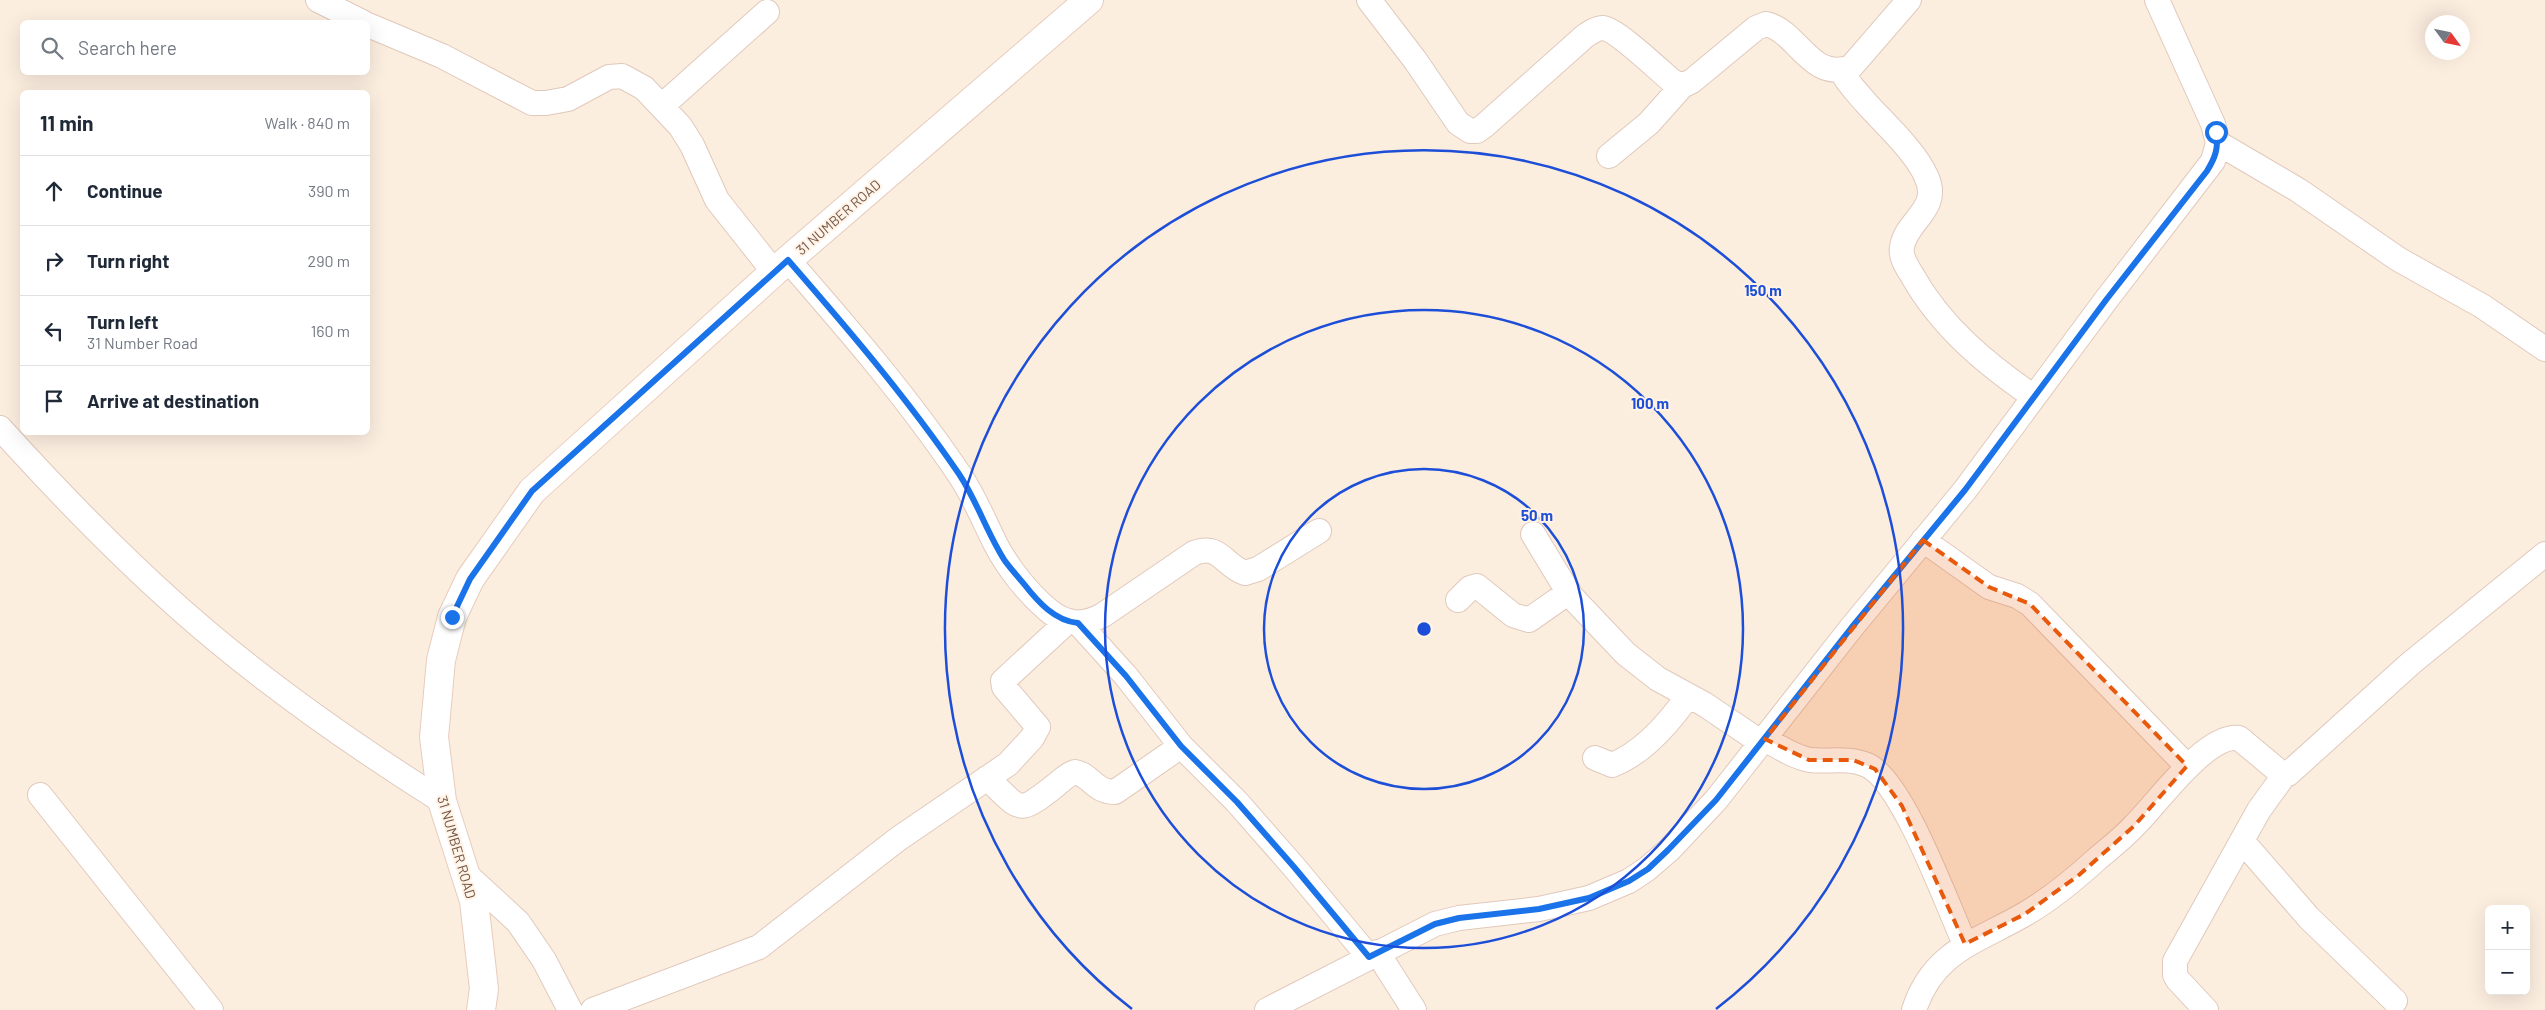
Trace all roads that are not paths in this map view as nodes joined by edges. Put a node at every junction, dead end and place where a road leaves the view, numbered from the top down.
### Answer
1 (318, 0) edge
2 (1089, 0) edge
3 (1369, 0) edge
4 (1909, 0) edge
5 (2157, 0) edge
6 (767, 12) dead end
7 (358, 20) edge
8 (370, 26) edge
9 (1841, 70) junction
10 (1682, 86) junction
11 (663, 105) junction
12 (2218, 143) junction
13 (1609, 156) dead end
14 (781, 266) junction
15 (2545, 349) edge
16 (2034, 397) junction
17 (0, 428) edge
18 (1319, 531) dead end
19 (1533, 534) dead end
20 (1923, 540) junction
21 (2545, 554) edge
22 (1569, 592) junction
23 (1458, 600) dead end
24 (1072, 623) junction
25 (1688, 696) junction
26 (1763, 741) junction
27 (1181, 746) junction
28 (1595, 758) dead end
29 (2188, 766) junction
30 (2284, 774) junction
31 (987, 778) junction
32 (40, 795) dead end
33 (442, 801) junction
34 (2243, 842) junction
35 (468, 876) junction
36 (1965, 944) junction
37 (1373, 955) junction
38 (2395, 1001) dead end
39 (212, 1010) edge
40 (481, 1010) edge
41 (570, 1010) edge
42 (594, 1010) edge
43 (1267, 1010) edge
44 (1414, 1010) edge
45 (1914, 1010) edge
46 (2206, 1010) edge

1 - 7 street
2 - 14 main road, 31 NUMBER ROAD
3 - 10 street
4 - 9 street
5 - 12 street
6 - 11 street
8 - 11 street
9 - 10 street
9 - 16 street
10 - 13 street
11 - 14 street
12 - 15 street
12 - 16 street
14 - 24 street
14 - 33 main road, 31 NUMBER ROAD
16 - 20 street
17 - 33 street
18 - 24 street
19 - 22 street
20 - 26 street
20 - 29 street
21 - 30 street
22 - 23 street
22 - 25 street
24 - 27 street
24 - 31 street
25 - 26 street
25 - 28 street
26 - 36 street
26 - 37 street
27 - 31 street
27 - 37 street
29 - 30 street
29 - 36 street
30 - 34 street
31 - 42 street
32 - 39 street
33 - 35 main road, 31 NUMBER ROAD
34 - 38 street
34 - 46 street
35 - 40 main road, 31 NUMBER ROAD
35 - 41 street
36 - 45 street
37 - 43 street
37 - 44 street

